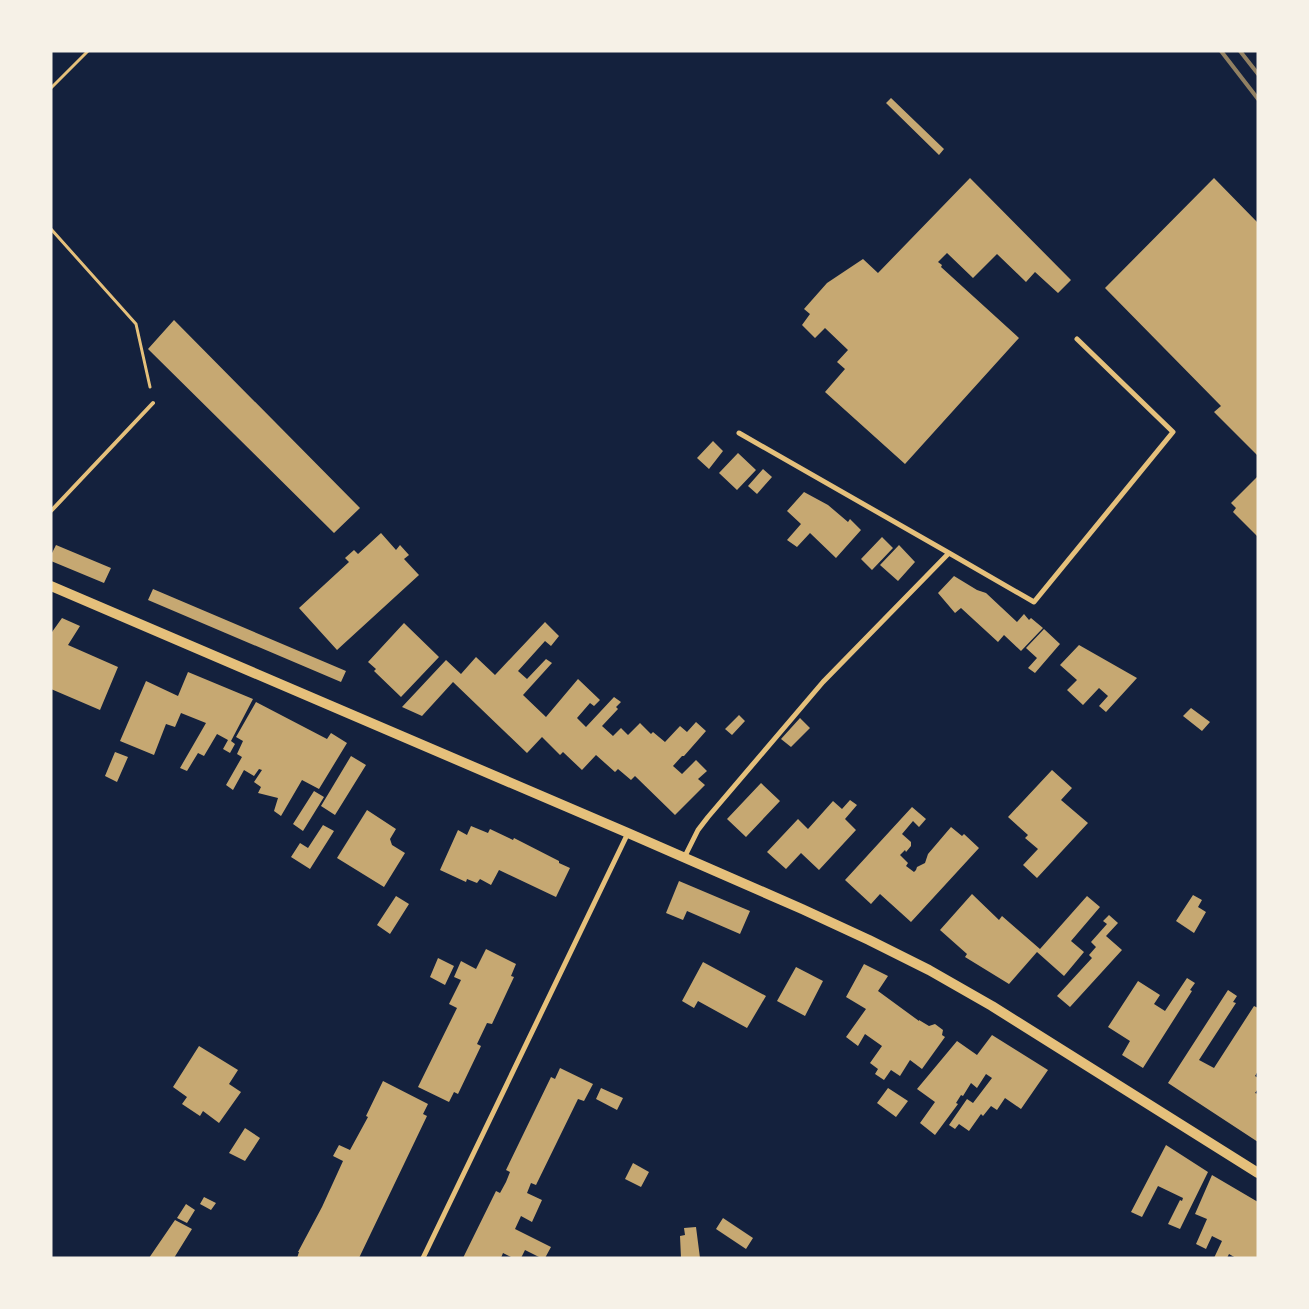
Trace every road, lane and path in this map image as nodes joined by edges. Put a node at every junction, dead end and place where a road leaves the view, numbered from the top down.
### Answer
1 (88, 51) edge
2 (51, 88) edge
3 (51, 229) edge
4 (1077, 339) dead end
5 (153, 403) joint
6 (739, 433) dead end
7 (51, 510) edge
8 (949, 553) junction
9 (51, 586) edge
10 (628, 833) junction
11 (684, 858) junction
12 (1258, 1174) edge
13 (423, 1258) edge

1 - 2 path
3 - 5 path
4 - 8 street
5 - 7 lane
6 - 8 street
8 - 11 street
9 - 10 main road
10 - 11 main road
10 - 13 street
11 - 12 main road

